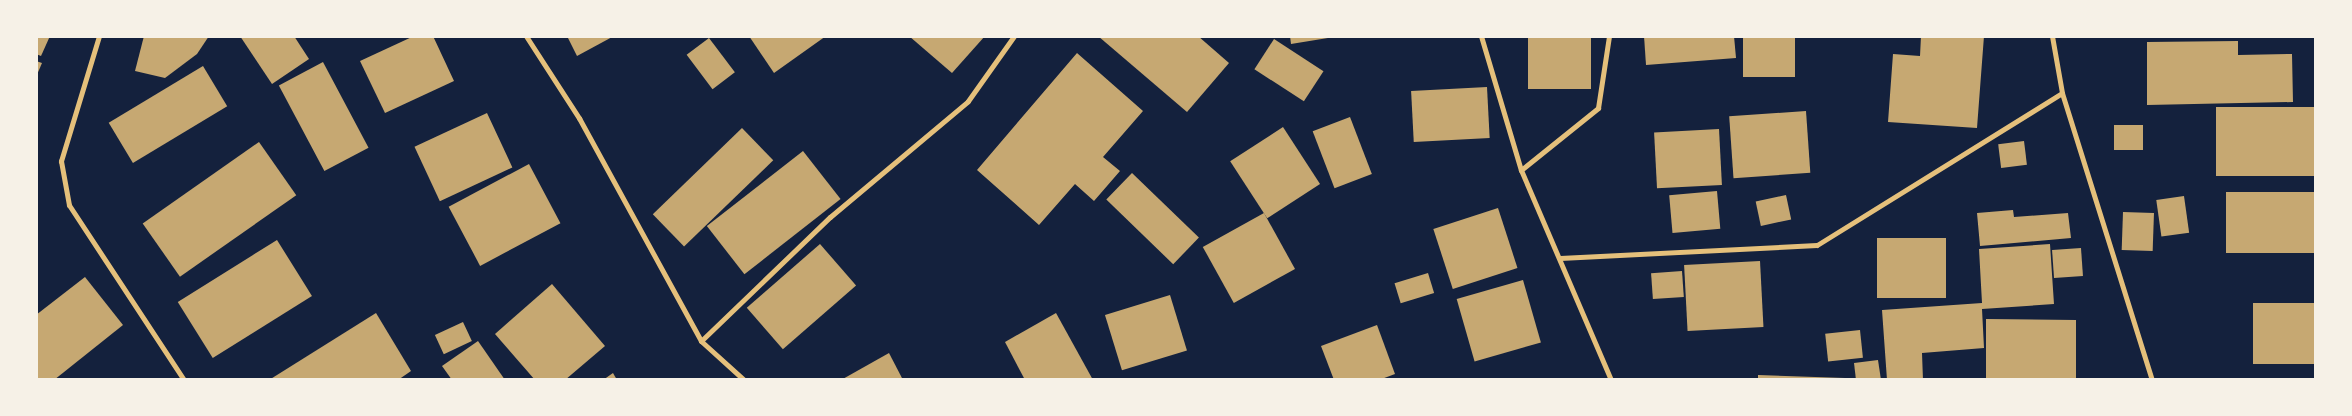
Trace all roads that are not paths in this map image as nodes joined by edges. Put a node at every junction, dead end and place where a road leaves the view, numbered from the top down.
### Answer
1 (99, 36) edge
2 (526, 36) edge
3 (1014, 36) edge
4 (1481, 36) edge
5 (1609, 36) edge
6 (2052, 36) edge
7 (2062, 93) junction
8 (1521, 170) junction
9 (1560, 258) junction
10 (701, 340) junction
11 (184, 380) edge
12 (744, 380) edge
13 (1611, 380) edge
14 (2152, 380) edge

1 - 11 street
2 - 10 street
3 - 10 street
4 - 8 street
5 - 8 street
6 - 7 street
7 - 9 street
7 - 14 street
8 - 9 street
9 - 13 street
10 - 12 street

